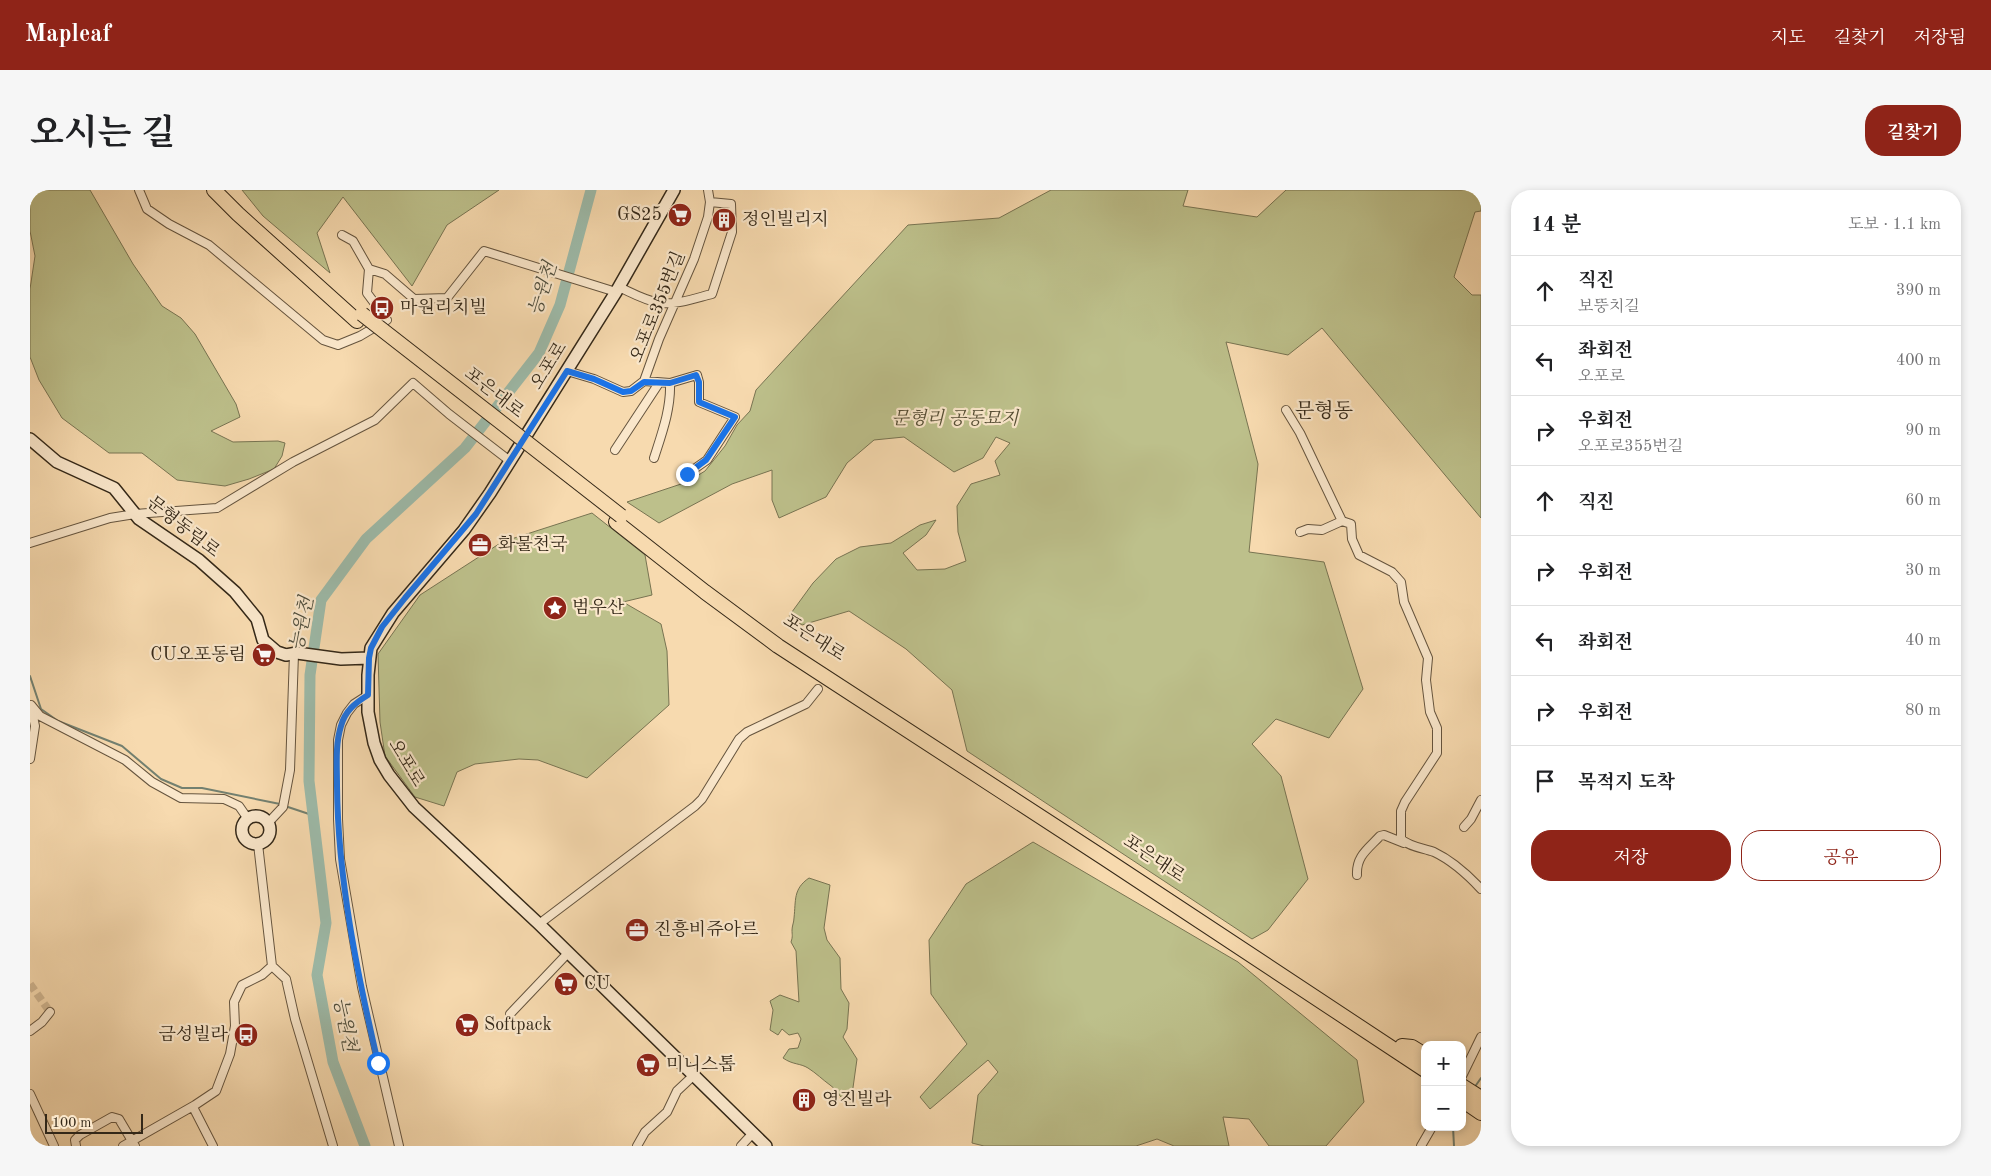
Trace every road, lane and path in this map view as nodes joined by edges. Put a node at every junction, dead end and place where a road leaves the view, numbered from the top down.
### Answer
1 (140, 190) edge
2 (202, 190) edge
3 (674, 190) edge
4 (708, 190) edge
5 (223, 191) edge
6 (710, 202) junction
7 (342, 235) dead end
8 (290, 262) junction
9 (369, 270) junction
10 (617, 290) junction
11 (675, 303) junction
12 (359, 317) junction
13 (567, 371) junction
14 (644, 382) junction
15 (659, 383) junction
16 (670, 383) junction
17 (1286, 410) dead end
18 (30, 439) edge
19 (615, 450) dead end
20 (654, 458) dead end
21 (510, 461) junction
22 (687, 474) dead end
23 (135, 514) junction
24 (1342, 521) junction
25 (1300, 532) dead end
26 (30, 543) edge
27 (296, 654) junction
28 (369, 658) junction
29 (818, 688) dead end
30 (368, 695) junction
31 (30, 704) edge
32 (30, 759) edge
33 (1481, 800) edge
34 (248, 819) junction
35 (268, 822) junction
36 (1464, 827) dead end
37 (1406, 843) junction
38 (258, 844) junction
39 (1357, 875) dead end
40 (1481, 889) edge
41 (539, 924) junction
42 (568, 953) junction
43 (272, 966) junction
44 (50, 1012) dead end
45 (510, 1014) dead end
46 (30, 1031) edge
47 (1481, 1037) edge
48 (1400, 1049) junction
49 (1421, 1053) edge
50 (1421, 1059) edge
51 (1421, 1067) edge
52 (1466, 1069) edge
53 (1421, 1073) edge
54 (693, 1076) junction
55 (1466, 1080) edge
56 (1466, 1089) edge
57 (1481, 1091) edge
58 (30, 1094) edge
59 (1466, 1097) edge
60 (1481, 1098) edge
61 (1466, 1103) edge
62 (1481, 1106) edge
63 (193, 1107) junction
64 (1481, 1113) edge
65 (1430, 1131) edge
66 (753, 1133) junction
67 (134, 1143) edge
68 (54, 1146) edge
69 (76, 1146) edge
70 (123, 1146) edge
71 (213, 1146) edge
72 (333, 1146) edge
73 (399, 1146) edge
74 (637, 1146) edge
75 (741, 1146) edge
76 (766, 1146) edge
77 (1421, 1146) edge

1 - 9 street
2 - 8 highway
3 - 10 street, 오포로
4 - 6 street, 오포로355번길
5 - 8 highway
5 - 12 highway
6 - 11 street, 오포로355번길
6 - 11 street
7 - 9 street
8 - 12 highway
9 - 10 street
10 - 11 street
10 - 13 street, 오포로
11 - 14 street, 오포로355번길
12 - 48 highway, 포은대로
13 - 14 street, 오포로355번길
13 - 21 street, 오포로
14 - 15 street
15 - 16 street
15 - 19 street
16 - 20 street
16 - 22 street
17 - 24 street
18 - 23 street, 문형동림로
21 - 23 street
21 - 28 street, 오포로
23 - 26 street
23 - 27 street, 문형동림로
24 - 25 street
24 - 37 street
27 - 28 street, 문형동림로
27 - 35 street
28 - 30 street, 오포로
29 - 41 street
30 - 41 street, 오포로
30 - 73 street
31 - 32 street
31 - 34 street
33 - 36 street
34 - 35 street
34 - 38 street
35 - 38 street
37 - 39 street
37 - 40 street
38 - 43 street
41 - 42 street, 오포로
42 - 45 street
42 - 54 street, 오포로
43 - 63 street
43 - 72 street
44 - 46 street
47 - 52 street
48 - 49 highway
48 - 50 highway, 포은대로
48 - 51 highway
48 - 53 highway
54 - 66 street, 오포로
54 - 74 street
55 - 57 highway
56 - 60 highway
58 - 68 street
59 - 62 highway
61 - 64 highway
63 - 67 street
63 - 71 street
65 - 77 street
66 - 75 street
66 - 76 street, 오포로
67 - 69 street
67 - 70 street

